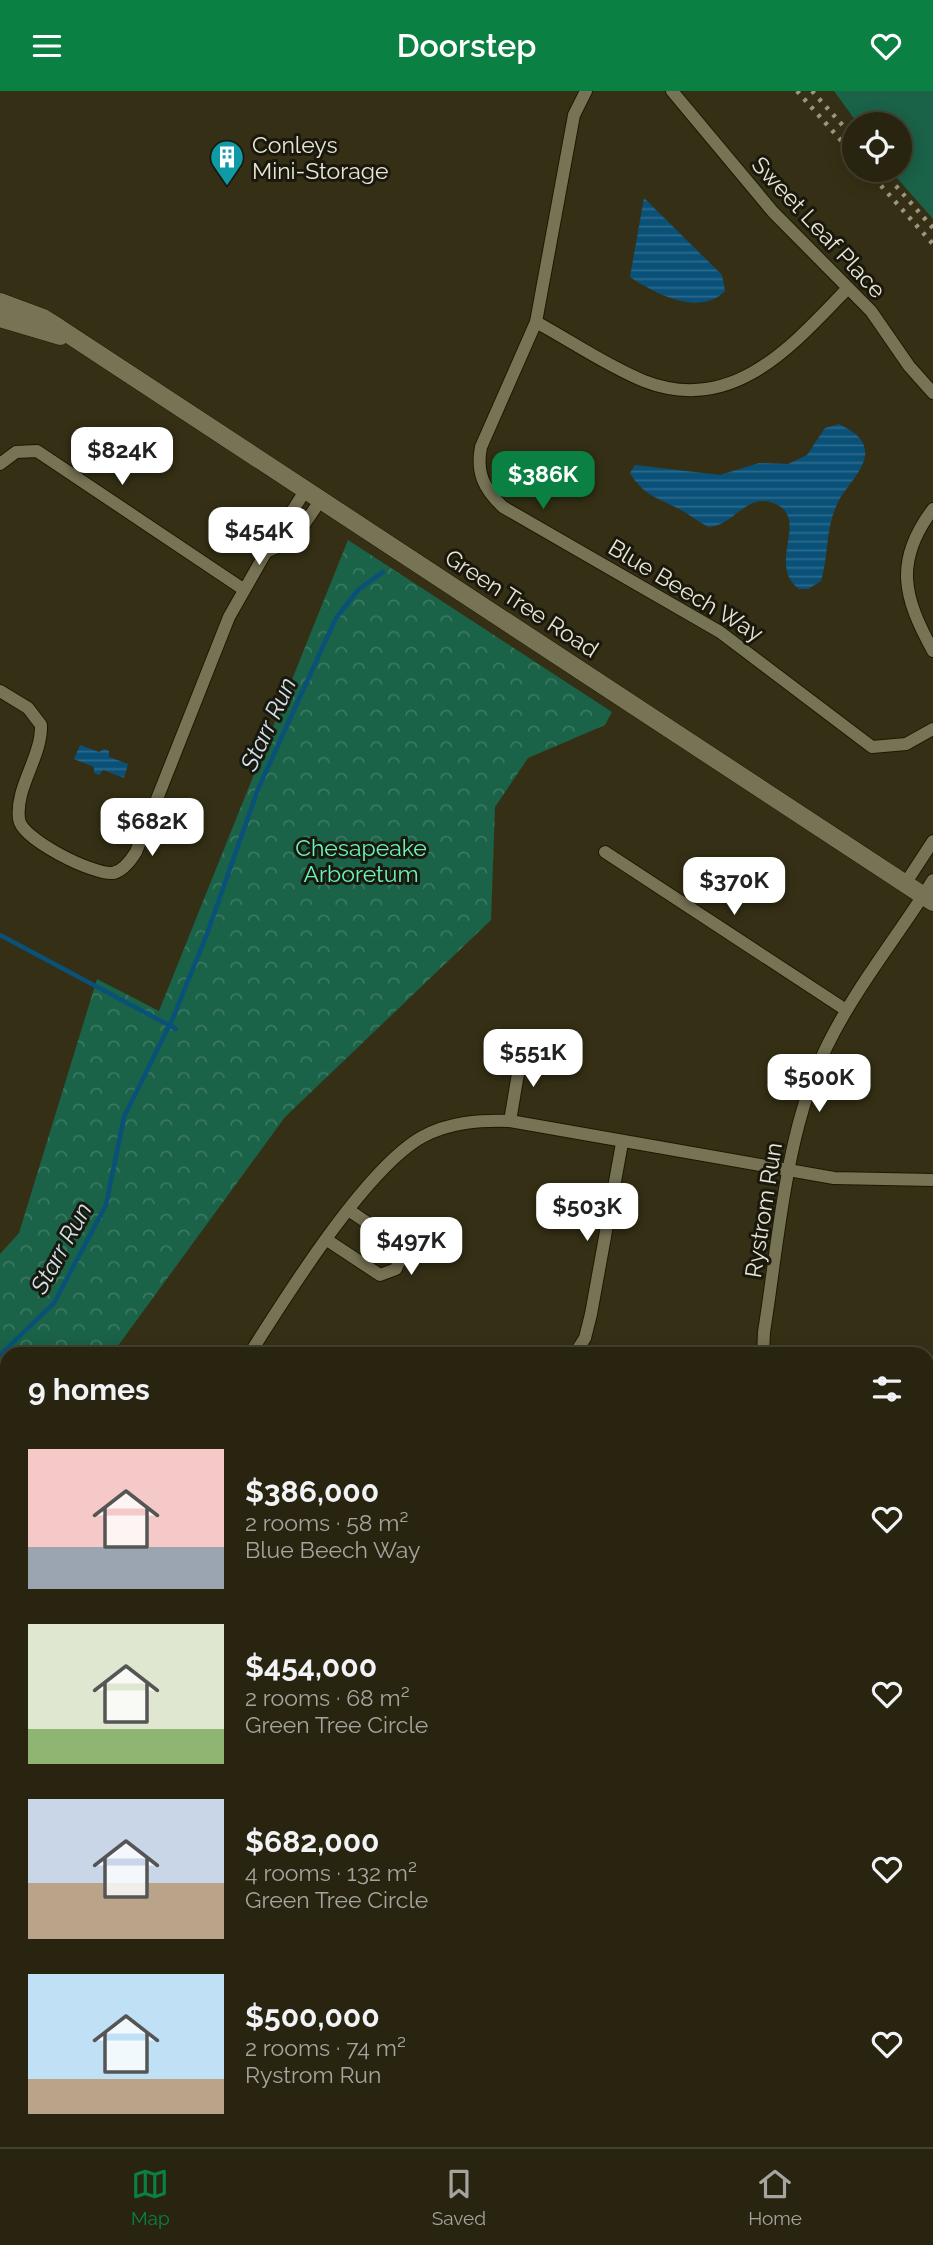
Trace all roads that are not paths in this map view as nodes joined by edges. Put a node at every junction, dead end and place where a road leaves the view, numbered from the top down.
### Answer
1 (586, 91) edge
2 (673, 91) edge
3 (848, 288) junction
4 (0, 302) edge
5 (0, 318) edge
6 (536, 322) junction
7 (84, 345) junction
8 (933, 393) edge
9 (0, 464) edge
10 (312, 496) junction
11 (933, 509) edge
12 (243, 589) junction
13 (933, 651) edge
14 (0, 691) edge
15 (933, 729) edge
16 (933, 841) edge
17 (605, 852) dead end
18 (933, 880) edge
19 (905, 884) junction
20 (928, 899) edge
21 (846, 1010) junction
22 (522, 1050) dead end
23 (510, 1121) junction
24 (622, 1143) junction
25 (790, 1169) junction
26 (933, 1180) edge
27 (350, 1211) junction
28 (327, 1240) junction
29 (254, 1347) edge
30 (579, 1347) edge
31 (763, 1347) edge

1 - 6 street, Blue Beech Way
2 - 3 street, Sweet Leaf Place
3 - 6 street
3 - 8 street, Sweet Leaf Place
4 - 7 street, Green Tree Road
5 - 7 street, Green Tree Road
6 - 15 street, Blue Beech Way
7 - 10 street, Green Tree Road
9 - 12 street
10 - 12 street
10 - 19 street, Green Tree Road
11 - 13 street
12 - 14 street
16 - 19 street
17 - 21 street
18 - 20 street, Rystrom Run
19 - 20 street, Green Tree Road
20 - 21 street, Rystrom Run
21 - 25 street, Rystrom Run
22 - 23 street
23 - 24 street
23 - 27 street
24 - 25 street
24 - 30 street
25 - 26 street
25 - 31 street, Rystrom Run
27 - 28 street
27 - 28 street
28 - 29 street

